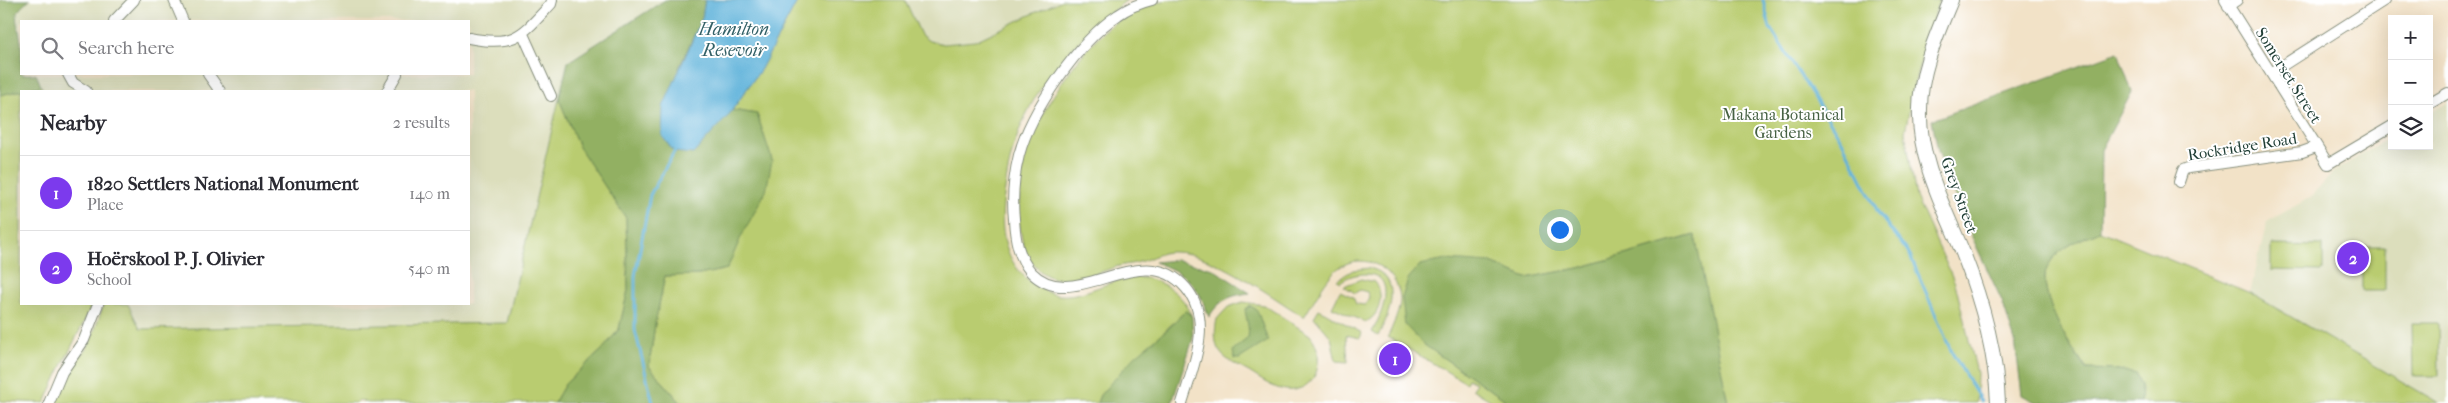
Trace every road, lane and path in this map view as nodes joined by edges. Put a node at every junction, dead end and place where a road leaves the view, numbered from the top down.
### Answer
1 (134, 0) edge
2 (174, 0) edge
3 (552, 0) edge
4 (1152, 0) edge
5 (1951, 0) edge
6 (2385, 0) edge
7 (2230, 2) edge
8 (115, 20) edge
9 (183, 20) edge
10 (523, 34) junction
11 (470, 38) edge
12 (2271, 73) junction
13 (69, 75) edge
14 (209, 75) edge
15 (396, 75) edge
16 (84, 90) edge
17 (219, 90) edge
18 (388, 90) edge
19 (2448, 92) edge
20 (551, 96) dead end
21 (2433, 101) edge
22 (2388, 128) edge
23 (2316, 147) junction
24 (2180, 182) dead end
25 (98, 305) edge
26 (49, 403) edge
27 (1182, 403) edge
28 (1999, 403) edge

1 - 8 street
2 - 9 street
3 - 10 street
4 - 27 street
5 - 28 main road, Grey Street
6 - 12 street
7 - 12 street, Somerset Street
10 - 11 street
10 - 20 street
12 - 23 street, Somerset Street
13 - 16 street
14 - 17 street
15 - 18 street
19 - 21 street
22 - 23 street, Somerset Street
23 - 24 street, Rockridge Road
25 - 26 street

